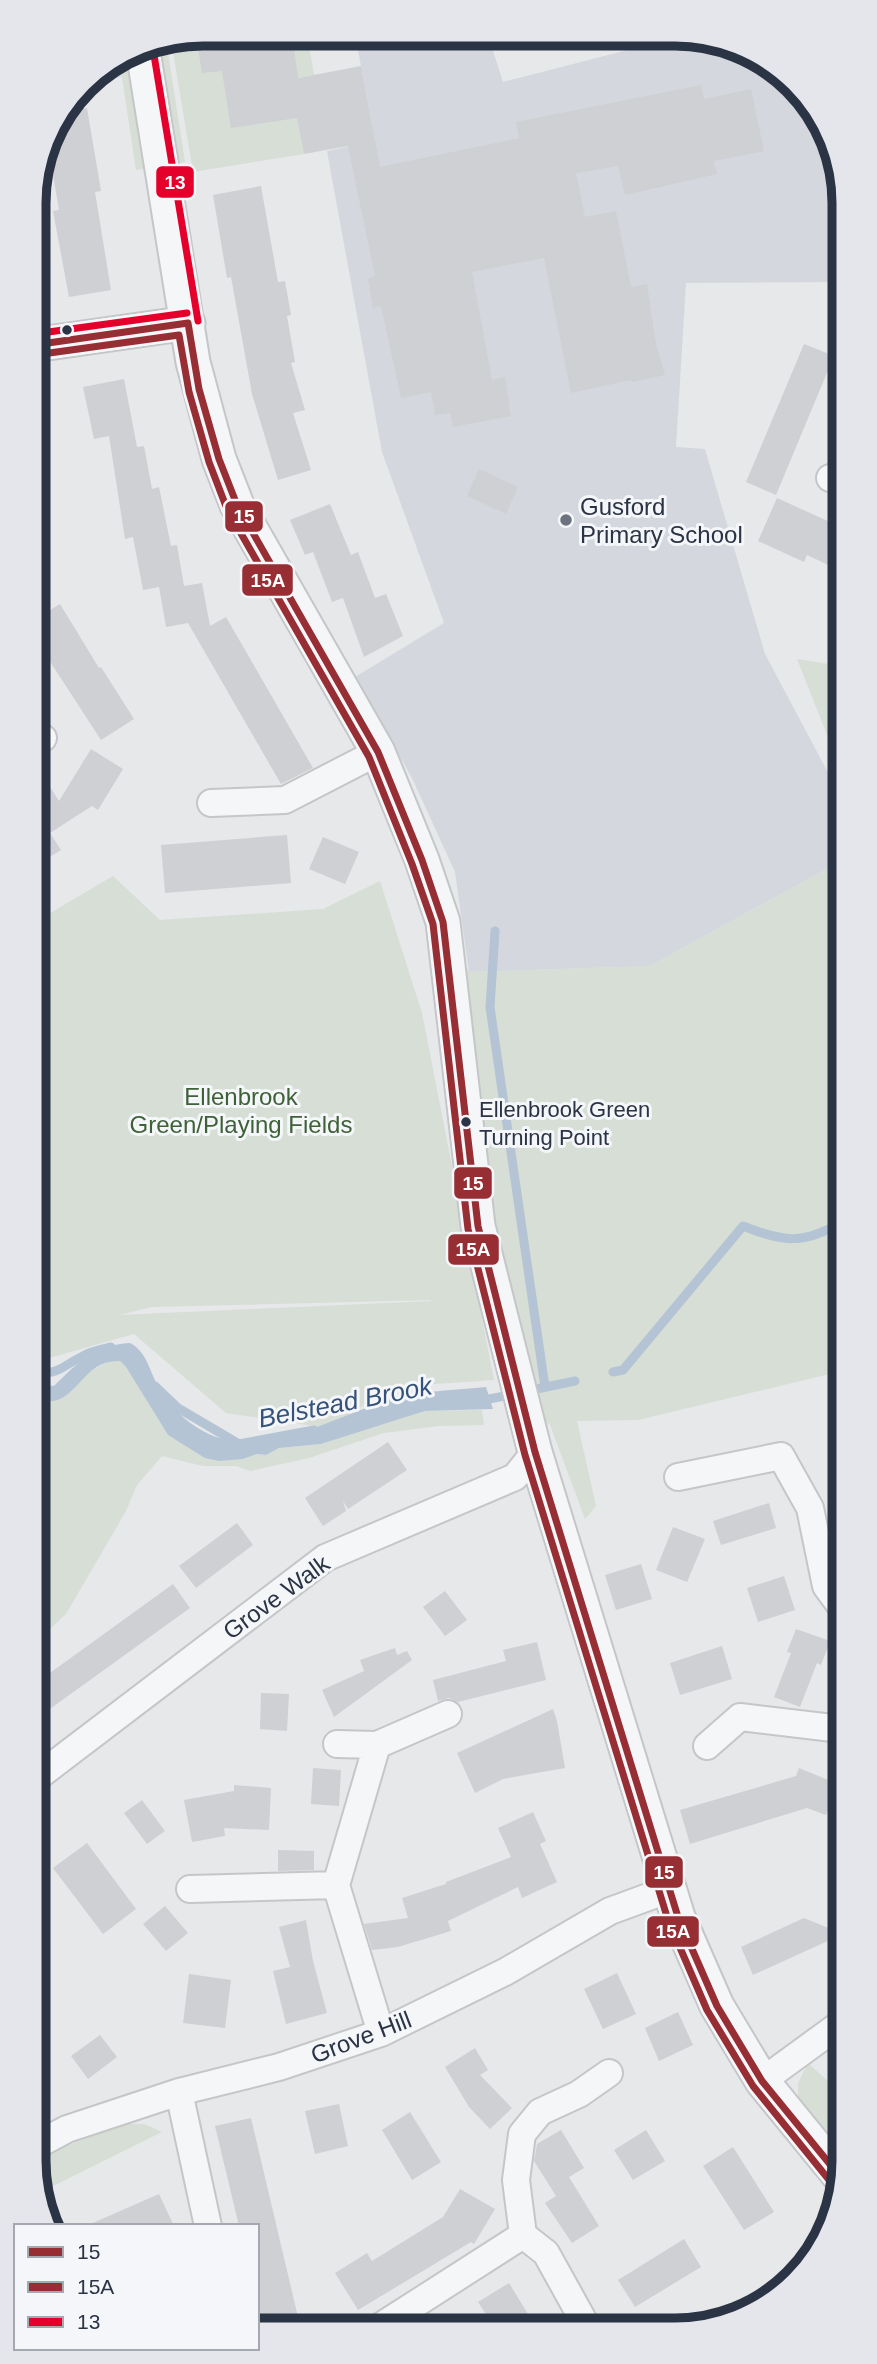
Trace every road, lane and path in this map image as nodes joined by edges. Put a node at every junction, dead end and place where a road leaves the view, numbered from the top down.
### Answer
1 (144, 57) edge
2 (187, 323) junction
3 (46, 343) edge
4 (378, 752) junction
5 (211, 803) dead end
6 (535, 1452) junction
7 (678, 1477) dead end
8 (831, 1593) edge
9 (447, 1714) dead end
10 (831, 1727) edge
11 (337, 1744) dead end
12 (377, 1745) junction
13 (707, 1746) dead end
14 (46, 1770) edge
15 (336, 1885) junction
16 (190, 1889) dead end
17 (670, 1889) junction
18 (831, 2031) edge
19 (381, 2034) junction
20 (609, 2073) dead end
21 (762, 2081) junction
22 (179, 2092) junction
23 (46, 2140) edge
24 (831, 2166) edge
25 (208, 2224) edge
26 (523, 2235) junction
27 (394, 2318) edge
28 (582, 2318) edge

1 - 2 street
2 - 3 street
2 - 4 street
4 - 5 street
4 - 6 street
6 - 14 street, Grove Walk
6 - 17 street
7 - 8 street
9 - 12 street
10 - 13 street
11 - 12 street
12 - 15 street
15 - 16 street
15 - 19 street
17 - 19 street, Grove Hill
17 - 21 street
18 - 21 street
19 - 22 street, Grove Hill
20 - 26 street
21 - 24 street
22 - 23 street, Grove Hill
22 - 25 street
26 - 27 street
26 - 28 street

